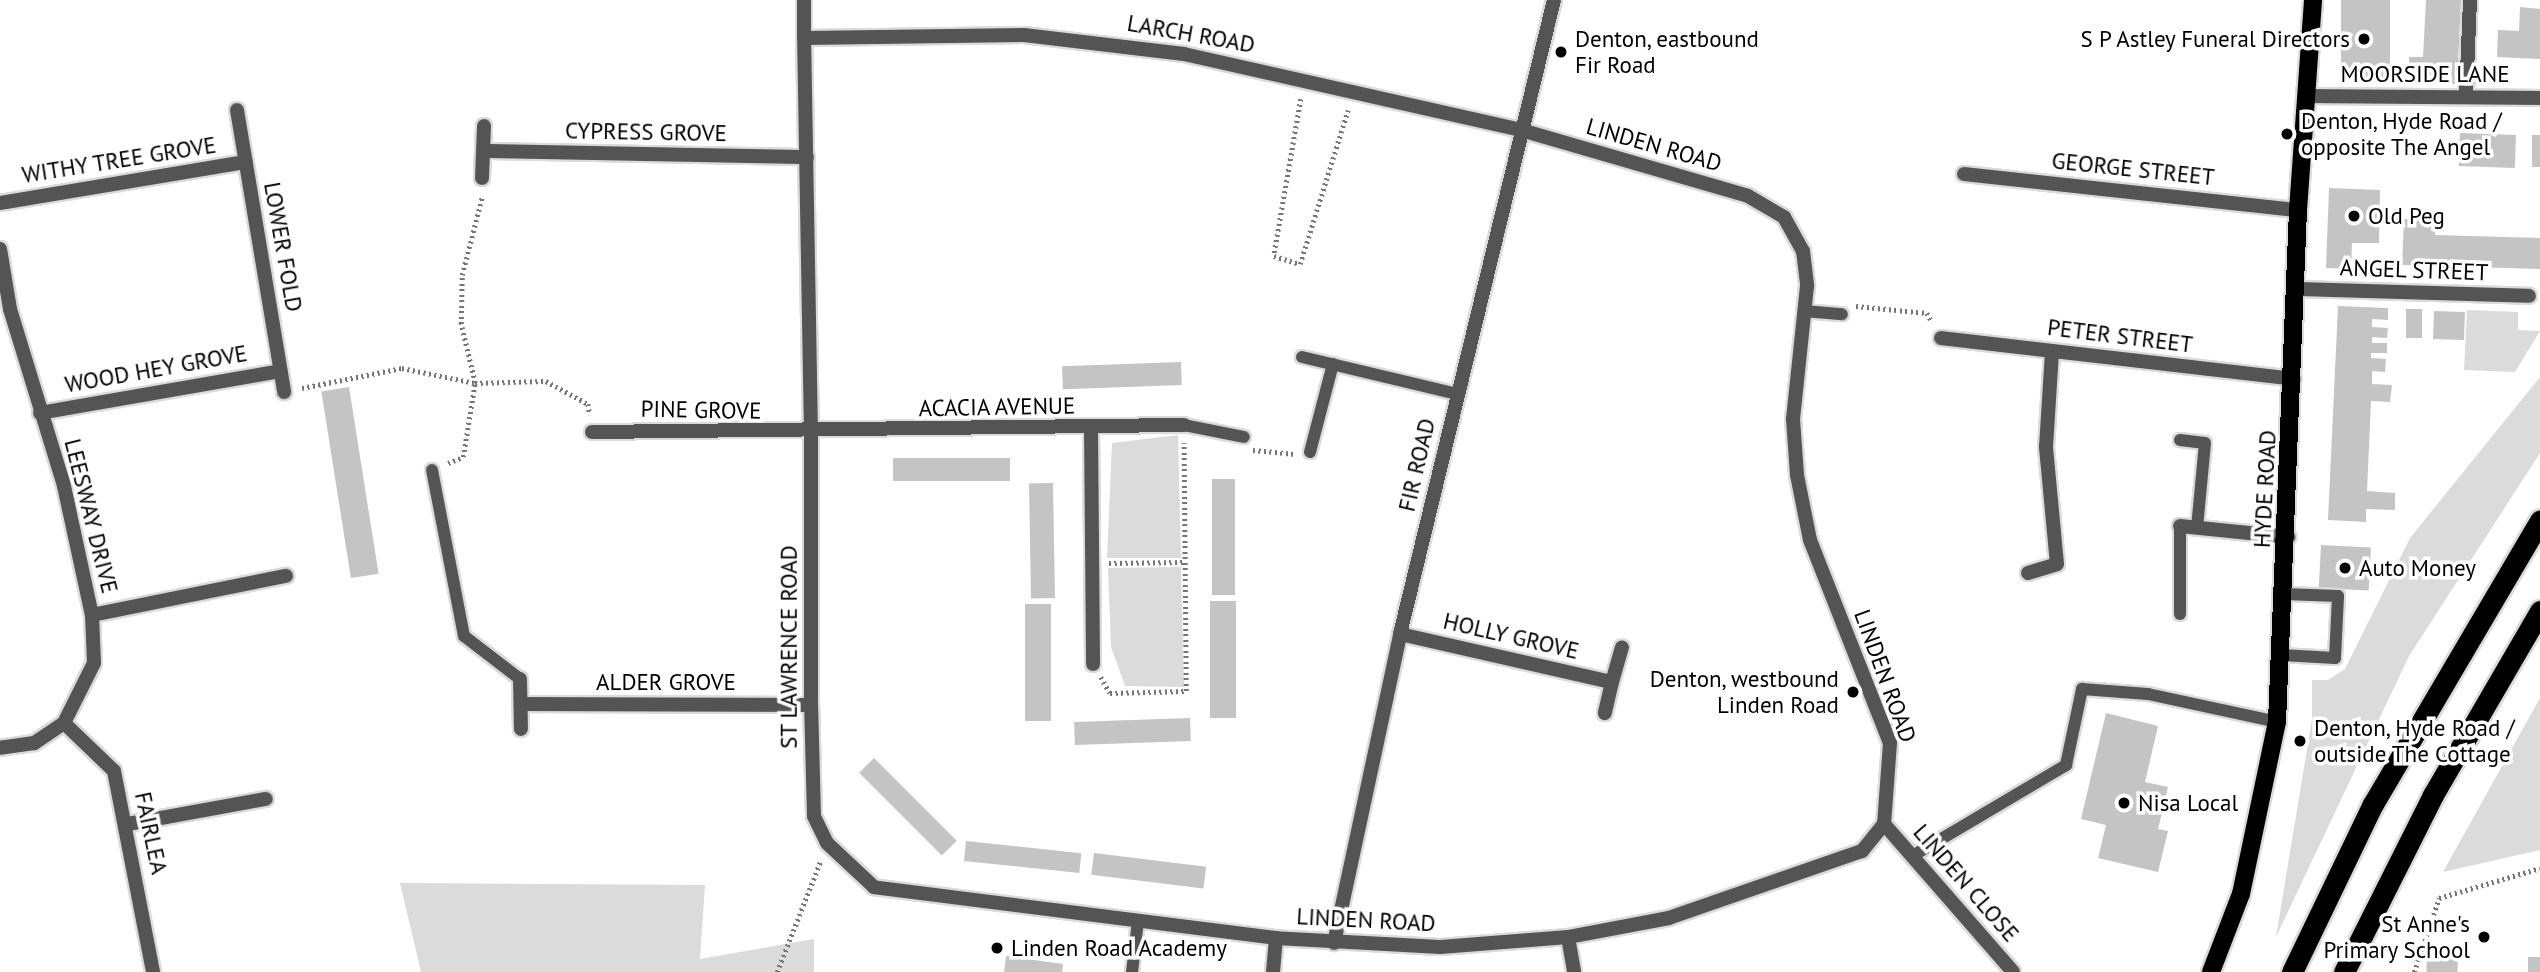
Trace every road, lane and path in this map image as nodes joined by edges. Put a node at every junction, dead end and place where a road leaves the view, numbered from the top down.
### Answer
1 (804, 0) edge
2 (1554, 0) edge
3 (2301, 0) edge
4 (2313, 0) edge
5 (2470, 0) edge
6 (804, 38) junction
7 (1304, 78) junction
8 (1354, 89) junction
9 (2309, 96) junction
10 (2466, 96) junction
11 (2540, 98) edge
12 (237, 110) dead end
13 (484, 125) dead end
14 (1521, 130) junction
15 (483, 151) junction
16 (807, 158) junction
17 (246, 162) junction
18 (1964, 174) dead end
19 (482, 178) joint
20 (0, 203) edge
21 (2298, 210) junction
22 (0, 249) edge
23 (2297, 289) junction
24 (2529, 296) dead end
25 (5, 310) edge
26 (1804, 311) junction
27 (1842, 314) joint
28 (1941, 338) joint
29 (2052, 351) junction
30 (1303, 357) dead end
31 (1333, 365) junction
32 (280, 371) junction
33 (2294, 379) junction
34 (475, 383) junction
35 (284, 392) joint
36 (1457, 394) junction
37 (40, 412) junction
38 (1184, 425) junction
39 (1091, 428) junction
40 (592, 432) joint
41 (811, 434) junction
42 (1244, 437) joint
43 (2180, 440) dead end
44 (1310, 452) joint
45 (432, 471) joint
46 (2540, 521) edge
47 (2180, 526) joint
48 (2197, 528) junction
49 (2288, 537) junction
50 (1185, 562) junction
51 (1092, 563) junction
52 (2028, 573) dead end
53 (286, 576) dead end
54 (2284, 594) junction
55 (2540, 611) edge
56 (2180, 614) dead end
57 (92, 615) junction
58 (1400, 634) junction
59 (1622, 647) dead end
60 (2281, 655) junction
61 (1093, 664) joint
62 (520, 679) joint
63 (1612, 681) junction
64 (521, 704) junction
65 (811, 705) junction
66 (1605, 713) dead end
67 (2277, 722) junction
68 (64, 723) junction
69 (521, 729) dead end
70 (0, 748) edge
71 (266, 799) dead end
72 (128, 824) junction
73 (1884, 824) junction
74 (827, 843) junction
75 (1914, 855) junction
76 (2540, 868) edge
77 (1138, 921) junction
78 (1254, 934) joint
79 (1568, 937) junction
80 (1276, 938) junction
81 (1334, 943) junction
82 (153, 972) edge
83 (777, 972) edge
84 (1132, 972) edge
85 (1273, 972) edge
86 (1574, 972) edge
87 (2013, 972) edge
88 (2211, 972) edge
89 (2292, 972) edge
90 (2344, 972) edge
91 (2414, 972) edge

1 - 6 street, ST LAWRENCE ROAD
2 - 14 street, FIR ROAD
3 - 4 street
4 - 9 main road, HYDE ROAD
5 - 10 street
6 - 7 street, LARCH ROAD
6 - 16 street, ST LAWRENCE ROAD
7 - 8 street, LARCH ROAD
7 - 8 path
8 - 14 street, LARCH ROAD
9 - 10 street, MOORSIDE LANE
9 - 21 main road, HYDE ROAD
10 - 11 street, MOORSIDE LANE
12 - 17 street, LOWER FOLD
13 - 15 street
14 - 26 street, LINDEN ROAD
14 - 36 street, FIR ROAD
15 - 16 street, CYPRESS GROVE
15 - 19 street
16 - 41 street, ST LAWRENCE ROAD
17 - 20 street, WITHY TREE GROVE
17 - 32 street, LOWER FOLD
18 - 21 street, GEORGE STREET
19 - 34 path
21 - 23 main road, HYDE ROAD
22 - 25 street, LEESWAY DRIVE
23 - 24 street, ANGEL STREET
23 - 33 main road, HYDE ROAD
25 - 37 street, LEESWAY DRIVE
26 - 27 lane
26 - 73 street, LINDEN ROAD
27 - 28 path
28 - 29 street, PETER STREET
29 - 33 street, PETER STREET
29 - 52 street
30 - 31 lane
31 - 36 lane
31 - 44 lane
32 - 35 street, LOWER FOLD
32 - 37 street, WOOD HEY GROVE
33 - 49 main road, HYDE ROAD
34 - 35 path
34 - 40 path
34 - 45 path
36 - 58 street, FIR ROAD
37 - 57 street, LEESWAY DRIVE
38 - 39 street, ACACIA AVENUE
38 - 42 lane
38 - 50 path
39 - 41 street, ACACIA AVENUE
39 - 51 street
40 - 41 street, PINE GROVE
41 - 65 street, ST LAWRENCE ROAD
42 - 44 path
43 - 48 lane
45 - 62 lane
46 - 89 highway
47 - 48 street
47 - 56 lane
48 - 49 street
49 - 54 main road, HYDE ROAD
50 - 51 path
50 - 61 path
51 - 61 street
53 - 57 street
54 - 60 main road, HYDE ROAD
54 - 60 lane
55 - 90 highway
57 - 68 street, LEESWAY DRIVE
58 - 63 street, HOLLY GROVE
58 - 81 street, FIR ROAD
59 - 63 street
60 - 67 main road, HYDE ROAD
62 - 64 street
63 - 66 street
64 - 65 street, ALDER GROVE
64 - 69 street
65 - 74 street, ST LAWRENCE ROAD
67 - 75 lane
67 - 88 main road, HYDE ROAD
68 - 70 street, LEESWAY DRIVE
68 - 72 street, FAIRLEA
71 - 72 street
72 - 82 street, FAIRLEA
73 - 75 street, LINDEN CLOSE
73 - 79 street, LINDEN ROAD
74 - 77 street, ST LAWRENCE ROAD
74 - 83 path
75 - 87 street, LINDEN CLOSE
76 - 91 path
77 - 78 street, ST LAWRENCE ROAD
77 - 84 lane
78 - 80 street, LINDEN ROAD
79 - 81 street, LINDEN ROAD
79 - 86 street
80 - 81 street, LINDEN ROAD
80 - 85 street

